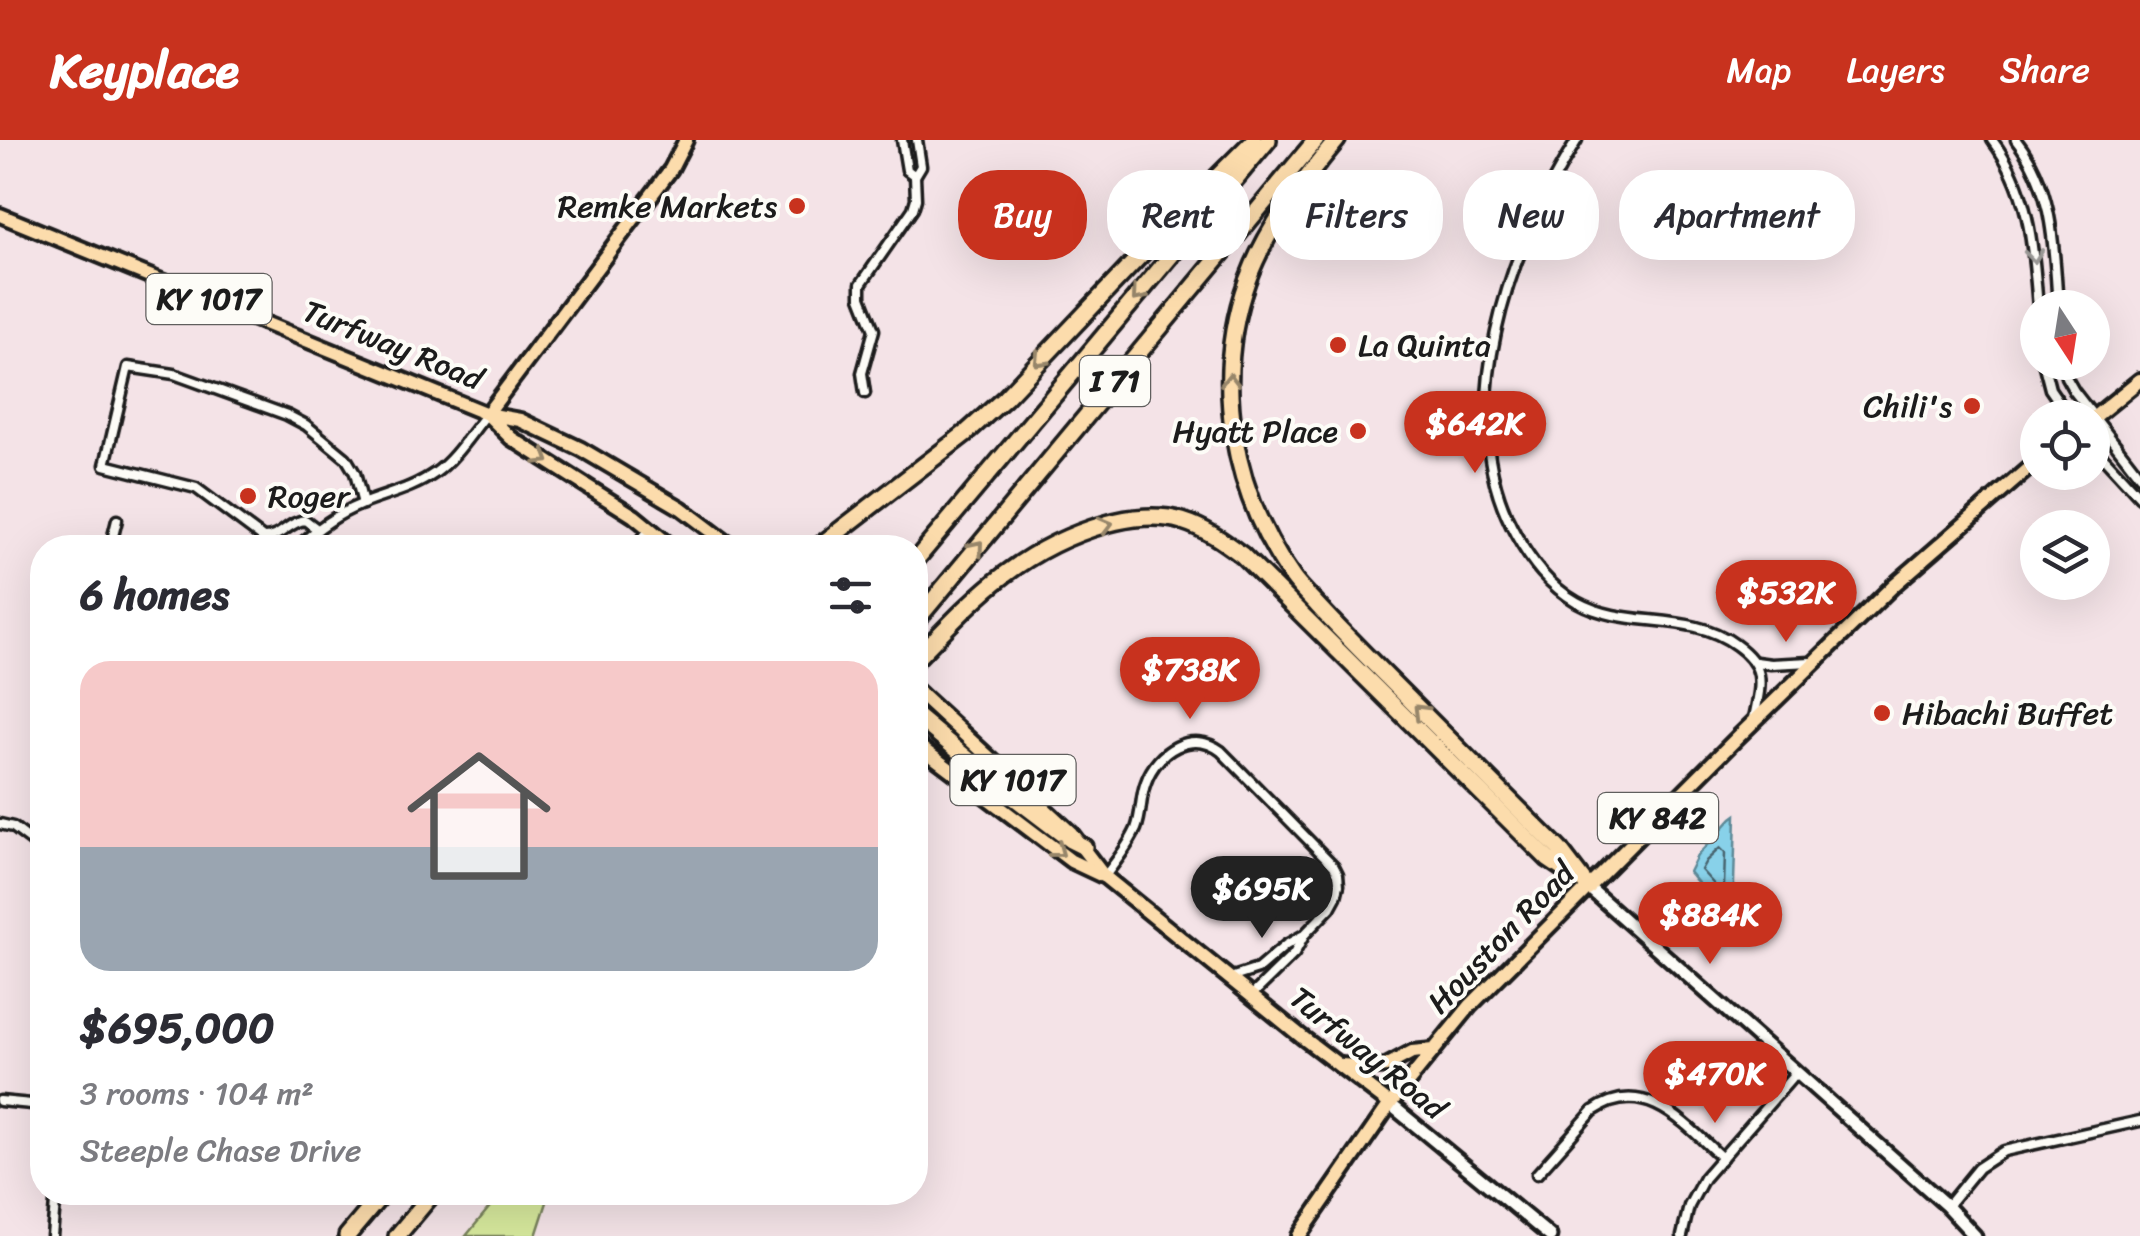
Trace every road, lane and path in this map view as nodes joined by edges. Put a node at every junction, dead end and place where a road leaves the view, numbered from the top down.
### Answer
1 (686, 140) edge
2 (902, 140) edge
3 (918, 140) edge
4 (1254, 140) edge
5 (1268, 140) edge
6 (1316, 140) edge
7 (1336, 140) edge
8 (1578, 140) edge
9 (1992, 140) edge
10 (2016, 140) edge
11 (915, 176) junction
12 (0, 215) edge
13 (2037, 290) edge
14 (2057, 290) edge
15 (2140, 380) edge
16 (864, 394) dead end
17 (2110, 404) edge
18 (487, 414) junction
19 (2110, 439) edge
20 (2110, 465) edge
21 (2020, 476) edge
22 (2140, 476) edge
23 (2140, 496) edge
24 (363, 504) junction
25 (117, 520) dead end
26 (317, 529) junction
27 (113, 535) edge
28 (259, 535) edge
29 (276, 535) edge
30 (310, 535) edge
31 (654, 535) edge
32 (717, 535) edge
33 (834, 535) edge
34 (928, 545) edge
35 (928, 606) edge
36 (928, 647) edge
37 (1756, 662) junction
38 (1814, 662) junction
39 (928, 701) edge
40 (1753, 722) junction
41 (928, 726) edge
42 (928, 753) edge
43 (0, 824) edge
44 (30, 840) edge
45 (1084, 847) junction
46 (1105, 876) junction
47 (1588, 887) junction
48 (1306, 934) junction
49 (1230, 978) junction
50 (1252, 996) junction
51 (1432, 1050) junction
52 (1338, 1064) junction
53 (1797, 1072) junction
54 (0, 1101) edge
55 (30, 1103) edge
56 (1390, 1104) junction
57 (2140, 1121) edge
58 (1722, 1158) junction
59 (1537, 1174) dead end
60 (55, 1205) edge
61 (373, 1205) edge
62 (423, 1205) edge
63 (1948, 1206) junction
64 (52, 1236) edge
65 (348, 1236) edge
66 (398, 1236) edge
67 (1299, 1236) edge
68 (1550, 1236) edge
69 (1682, 1236) edge
70 (1974, 1236) edge

1 - 18 main road
2 - 11 street
3 - 11 street
4 -> 33 highway
5 -> 34 highway, I 71
35 -> 6 highway, I 71
47 -> 7 highway
8 - 37 street
9 -> 13 street
10 - 14 street
11 - 16 street
12 - 18 main road, Turfway Road / KY 1017
15 - 17 main road
18 - 24 street
18 -> 31 main road, Turfway Road / KY 1017
18 - 32 main road, Turfway Road / KY 1017
19 - 22 street
20 - 23 street
21 - 38 main road, Houston Road / KY 842
24 - 26 street
24 - 28 street
25 - 27 street
26 - 29 street
26 - 30 street
36 -> 47 highway
37 - 38 street
37 - 40 street
38 - 40 main road, Houston Road / KY 842
39 - 45 main road, Turfway Road / KY 1017
40 - 47 main road, Houston Road / KY 842
41 - 45 highway
42 -> 46 main road, Turfway Road / KY 1017
43 - 44 street
45 - 46 main road, Turfway Road / KY 1017
46 - 48 street
46 - 49 main road, Turfway Road / KY 1017
47 - 51 main road, Houston Road / KY 842
47 - 53 main road
48 - 49 street
48 - 50 street
49 - 50 main road, Turfway Road / KY 1017
50 - 52 main road, Turfway Road / KY 1017
51 - 52 main road
51 - 56 main road, Houston Road / KY 842
52 - 56 main road, Turfway Road / KY 1017
53 - 58 street
53 - 63 main road
54 - 55 street
56 - 67 main road, Houston Road / KY 842
56 - 68 main road, Turfway Road / KY 1017
57 - 63 street
58 - 59 street
58 - 69 street
60 - 64 street
61 - 65 highway
62 - 66 highway
63 - 70 main road

